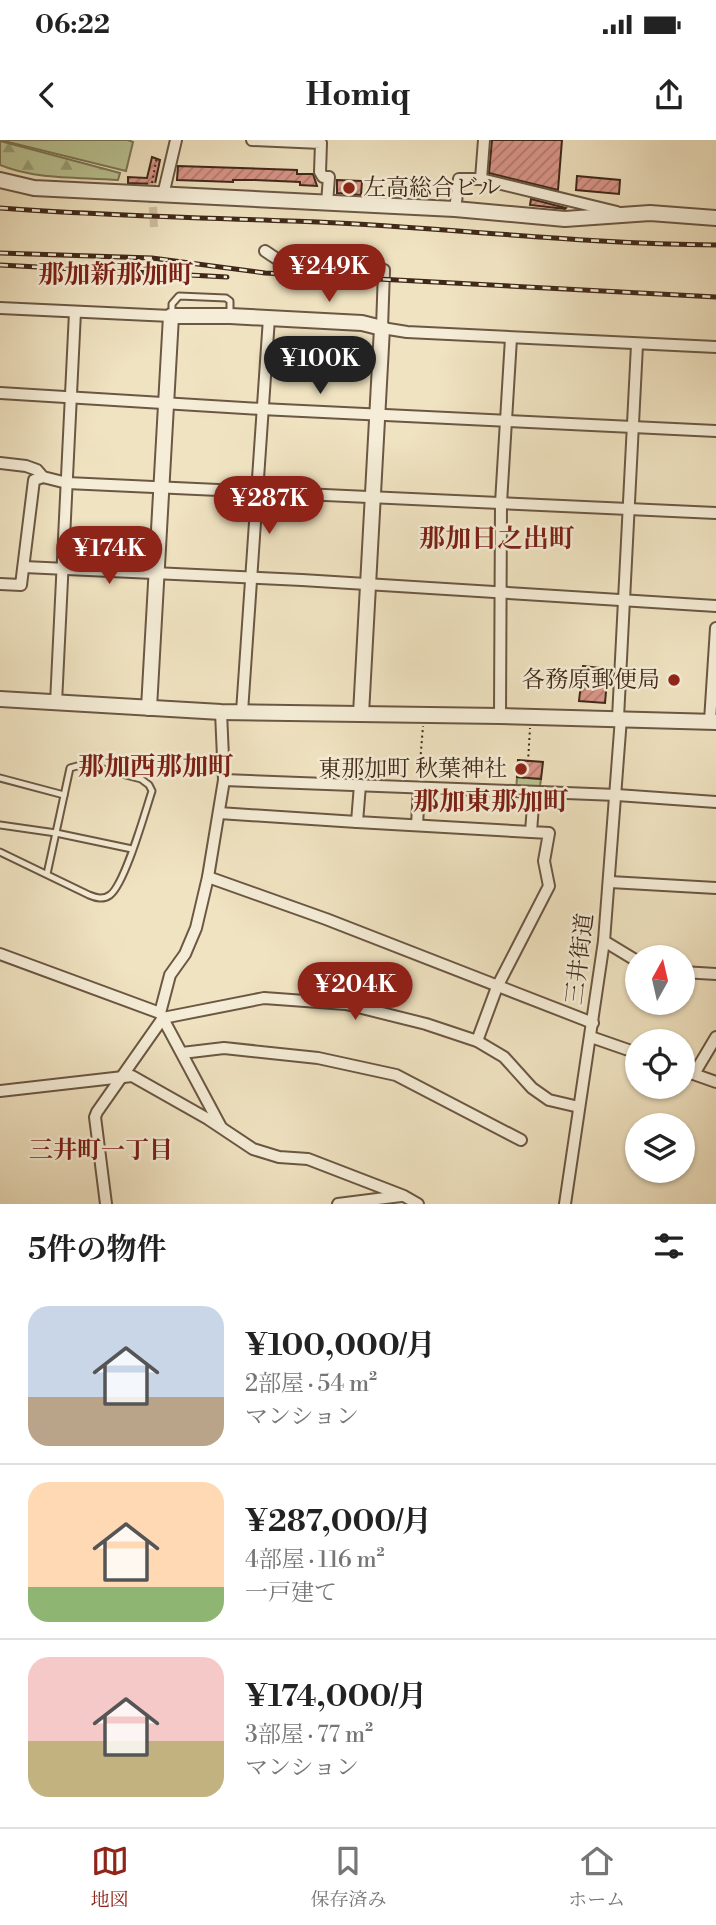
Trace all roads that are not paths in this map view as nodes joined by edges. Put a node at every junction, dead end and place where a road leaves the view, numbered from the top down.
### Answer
1 (176, 140) edge
2 (252, 140) edge
3 (259, 140) edge
4 (484, 140) edge
5 (297, 141) edge
6 (481, 178) junction
7 (0, 180) edge
8 (163, 195) junction
9 (327, 203) junction
10 (455, 209) junction
11 (620, 213) junction
12 (716, 218) edge
13 (265, 251) dead end
14 (0, 308) edge
15 (75, 312) junction
16 (172, 316) junction
17 (230, 316) junction
18 (269, 318) junction
19 (382, 328) junction
20 (511, 338) junction
21 (637, 345) junction
22 (716, 347) edge
23 (0, 393) edge
24 (71, 397) junction
25 (167, 403) junction
26 (261, 409) junction
27 (378, 415) junction
28 (505, 421) junction
29 (633, 428) junction
30 (716, 431) edge
31 (0, 463) edge
32 (43, 477) junction
33 (67, 483) junction
34 (162, 488) junction
35 (257, 492) junction
36 (373, 497) junction
37 (501, 503) junction
38 (629, 509) junction
39 (716, 513) edge
40 (24, 566) junction
41 (63, 569) junction
42 (157, 573) junction
43 (251, 579) junction
44 (0, 584) edge
45 (369, 585) junction
46 (501, 594) junction
47 (624, 600) junction
48 (716, 606) edge
49 (716, 628) edge
50 (0, 699) edge
51 (56, 703) junction
52 (149, 708) junction
53 (221, 712) junction
54 (242, 712) junction
55 (361, 714) junction
56 (500, 716) junction
57 (620, 718) junction
58 (713, 721) edge
59 (0, 778) edge
60 (224, 780) junction
61 (360, 785) junction
62 (418, 788) junction
63 (534, 792) junction
64 (64, 795) junction
65 (617, 795) junction
66 (716, 802) edge
67 (219, 813) junction
68 (357, 822) junction
69 (0, 825) edge
70 (417, 825) junction
71 (531, 832) junction
72 (56, 833) junction
73 (132, 849) junction
74 (0, 852) edge
75 (47, 874) junction
76 (208, 877) junction
77 (610, 882) junction
78 (716, 888) edge
79 (604, 941) junction
80 (0, 954) edge
81 (625, 954) edge
82 (695, 973) edge
83 (716, 974) edge
84 (497, 987) junction
85 (162, 1016) junction
86 (593, 1023) junction
87 (591, 1037) junction
88 (716, 1037) edge
89 (477, 1041) junction
90 (625, 1049) edge
91 (182, 1053) junction
92 (695, 1063) edge
93 (695, 1074) edge
94 (122, 1075) junction
95 (716, 1082) edge
96 (0, 1091) edge
97 (579, 1107) junction
98 (222, 1129) junction
99 (522, 1140) dead end
100 (404, 1196) junction
101 (106, 1204) edge
102 (338, 1204) edge
103 (418, 1204) edge
104 (565, 1204) edge

1 - 8 street
2 - 3 street
3 - 5 street
4 - 6 street
5 - 9 street
6 - 10 street
6 - 11 street
7 - 8 street
8 - 9 street
9 - 10 street
10 - 11 street
11 - 12 street
13 - 19 street
14 - 15 street
15 - 16 street
15 - 24 street
16 - 17 street
16 - 17 lane
16 - 25 street
17 - 18 street
18 - 19 street
18 - 26 street
19 - 20 street
19 - 27 street
20 - 21 street
20 - 28 street
21 - 22 street
21 - 29 street, 三井街道
23 - 24 street
24 - 25 street
24 - 33 street
25 - 26 street
25 - 34 street
26 - 27 street
26 - 35 street
27 - 28 street
27 - 36 street
28 - 29 street
28 - 37 street
29 - 30 street
29 - 38 street, 三井街道
31 - 32 street
32 - 33 street
32 - 40 street
33 - 34 street
33 - 41 street
34 - 35 street
34 - 42 street
35 - 36 street
35 - 43 street
36 - 37 street
36 - 45 street
37 - 38 street
37 - 46 street
38 - 39 street
38 - 47 street, 三井街道
40 - 41 street
40 - 44 street
41 - 42 street
41 - 51 street
42 - 43 street
42 - 52 street
43 - 45 street
43 - 54 street
45 - 46 street
45 - 55 street
46 - 47 street
46 - 56 street
47 - 48 street
47 - 57 street, 三井街道
49 - 58 street
50 - 51 street
51 - 52 street
52 - 53 street
53 - 54 street
53 - 60 street
54 - 55 street
55 - 56 street
56 - 57 street
57 - 58 street
57 - 65 street, 三井街道
59 - 64 lane
60 - 61 street
60 - 67 street
61 - 62 street
61 - 68 street
62 - 63 street
62 - 70 street
63 - 65 street
63 - 71 street
64 - 72 lane
64 - 73 lane
65 - 66 street
65 - 77 street, 三井街道
67 - 68 street
67 - 76 street
68 - 70 street
69 - 72 lane
70 - 71 street
71 - 84 street
72 - 73 lane
72 - 75 lane
73 - 75 lane
74 - 75 lane
76 - 84 street
76 - 85 street
77 - 78 street
77 - 79 street, 三井街道
79 - 81 street
79 - 86 street, 三井街道
80 - 85 street
82 - 83 street
84 - 86 street
84 - 89 street
85 - 89 street
85 - 91 street
85 - 94 street
86 - 87 street, 三井街道
87 - 90 street
87 - 97 street, 三井街道
88 - 92 street
89 - 97 street
91 - 98 street
91 - 99 street
93 - 95 street
94 - 96 street
94 - 98 street
94 - 101 street
97 - 104 street, 三井街道
98 - 100 street
100 - 102 street
100 - 103 street

